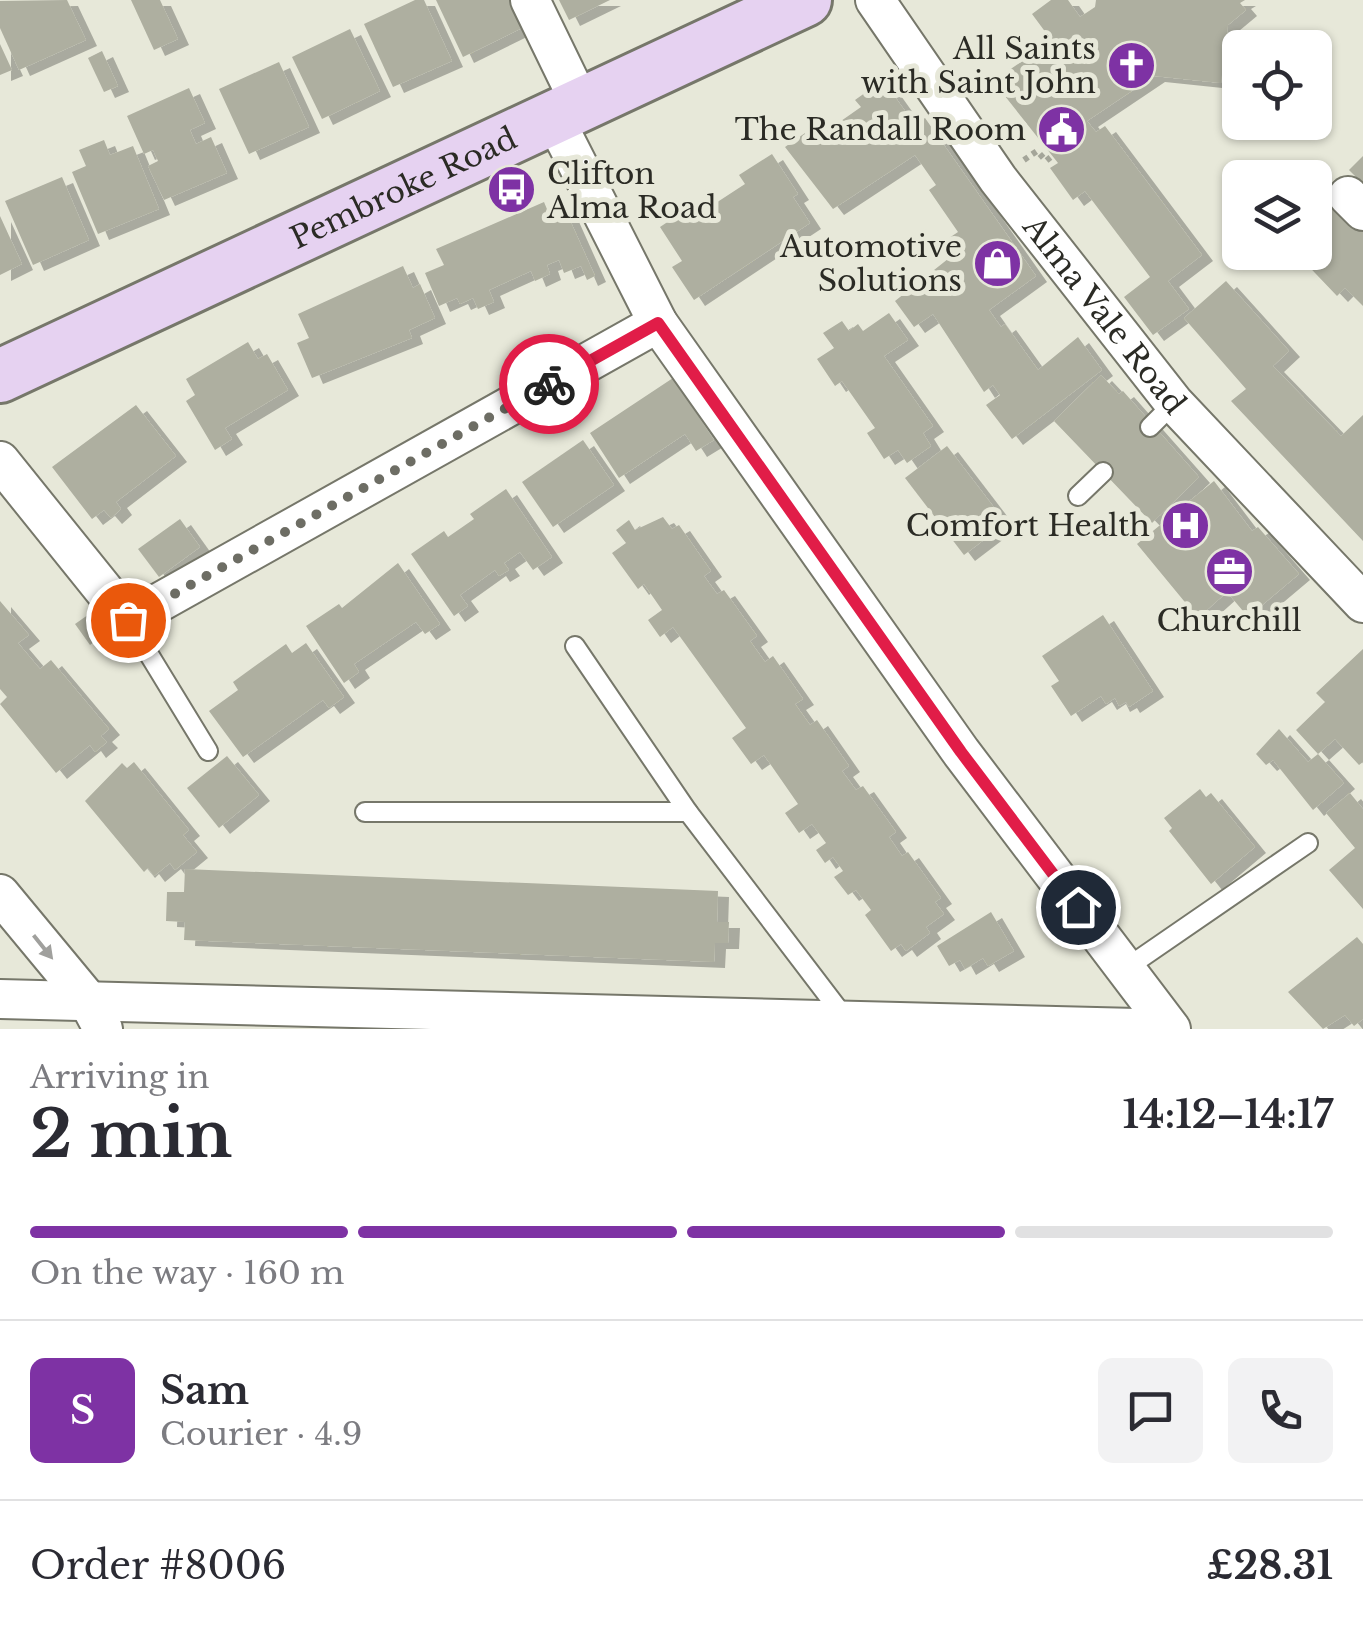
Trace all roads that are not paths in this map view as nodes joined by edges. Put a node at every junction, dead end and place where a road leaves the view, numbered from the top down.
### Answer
1 (530, 0) edge
2 (806, 0) edge
3 (875, 0) edge
4 (568, 113) junction
5 (658, 323) junction
6 (0, 376) edge
7 (0, 461) edge
8 (1103, 472) dead end
9 (1078, 496) dead end
10 (1363, 604) edge
11 (128, 620) junction
12 (575, 646) dead end
13 (208, 751) dead end
14 (365, 812) dead end
15 (688, 812) junction
16 (1308, 843) dead end
17 (0, 894) edge
18 (1125, 969) junction
19 (0, 1000) edge
20 (95, 1014) edge
21 (847, 1020) junction
22 (1169, 1027) edge

1 - 4 street
2 - 4 main road, Pembroke Road
3 - 10 street, Alma Vale Road
4 - 5 street
4 - 6 main road, Pembroke Road
5 - 11 street
5 - 18 street
7 - 11 street
8 - 9 lane
11 - 13 lane
12 - 15 lane
14 - 15 lane
15 - 21 lane
16 - 18 lane
17 -> 20 street
18 - 22 street
19 - 20 street
20 - 21 street
21 - 22 street

